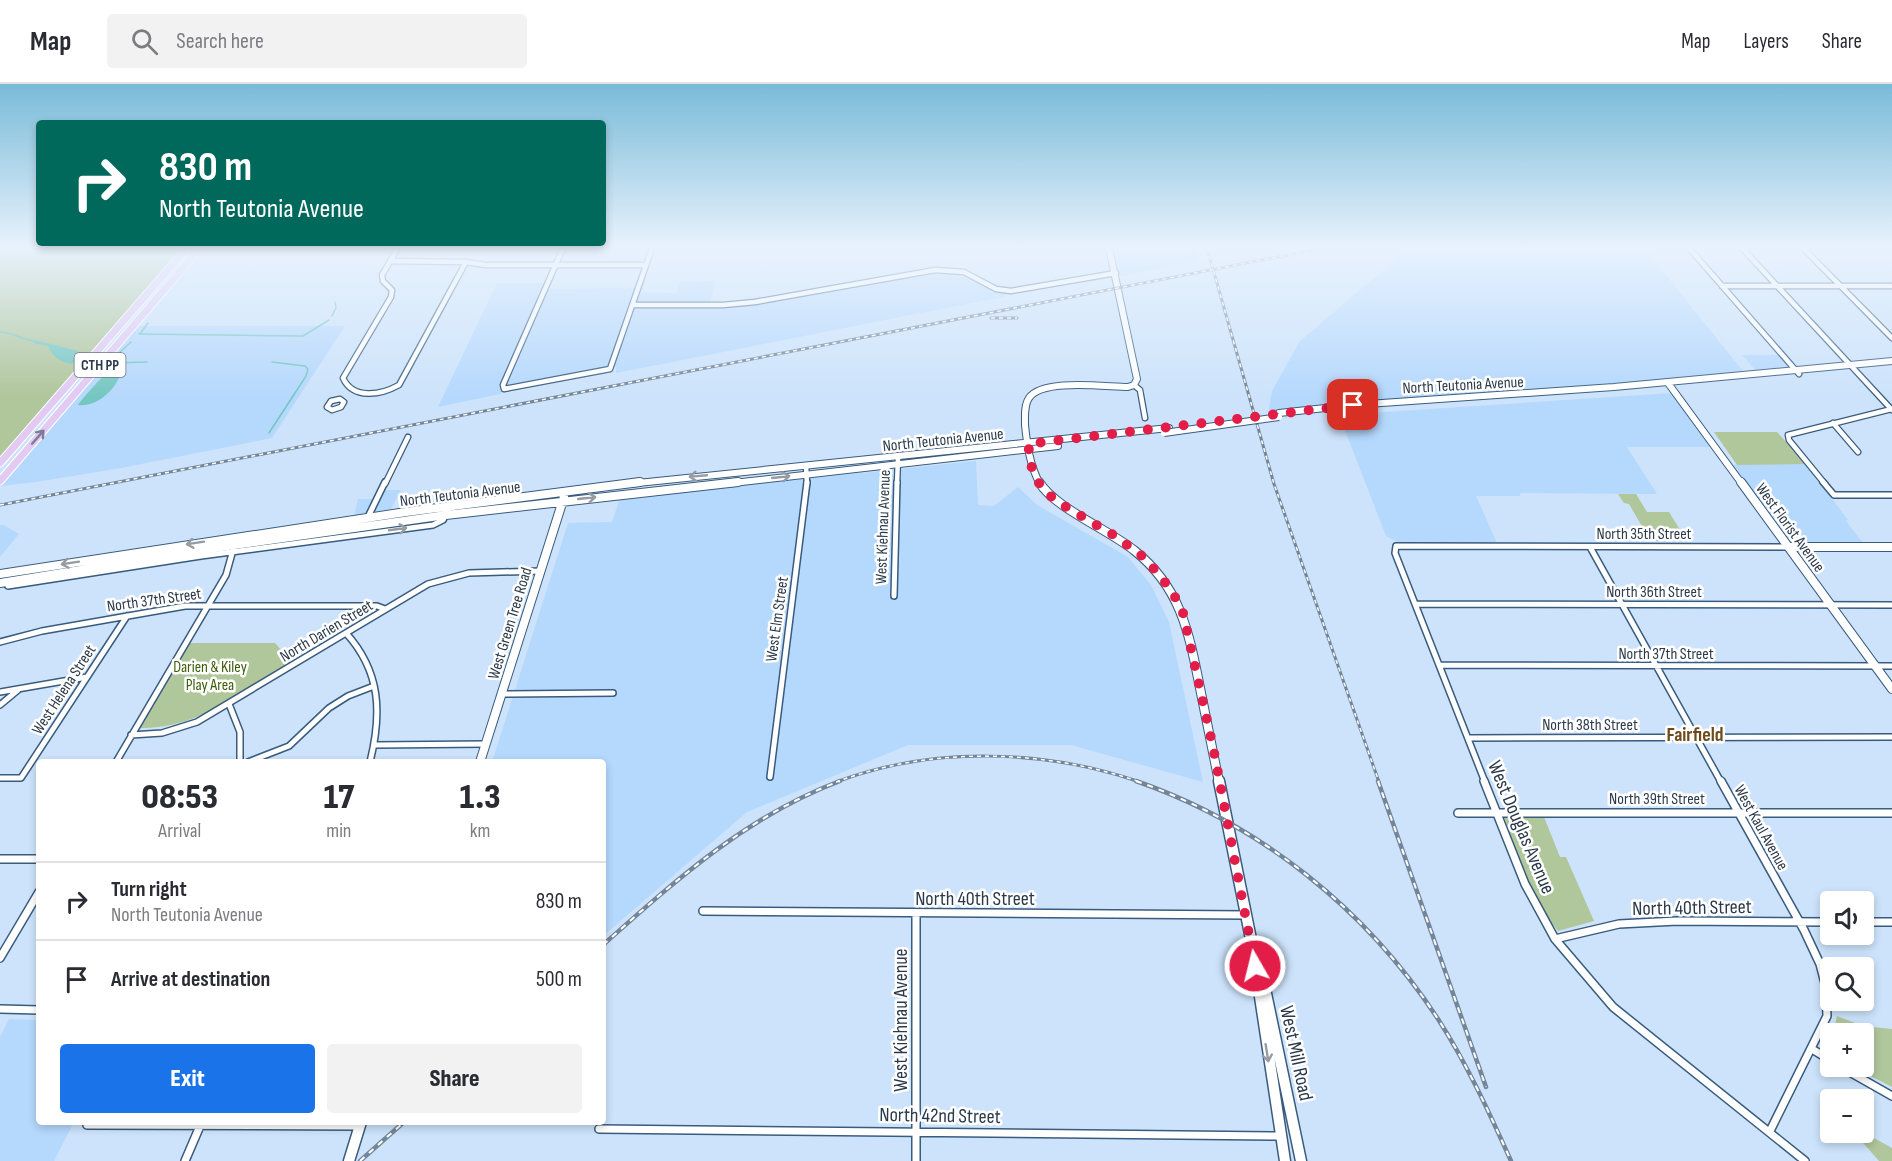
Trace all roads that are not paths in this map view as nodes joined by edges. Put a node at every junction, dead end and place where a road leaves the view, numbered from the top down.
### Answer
1 (144, 298) edge
2 (157, 298) edge
3 (390, 298) edge
4 (446, 298) edge
5 (541, 298) edge
6 (635, 298) edge
7 (776, 298) edge
8 (1121, 298) edge
9 (1733, 298) edge
10 (1789, 298) edge
11 (1853, 298) edge
12 (633, 305) junction
13 (1892, 338) edge
14 (1892, 363) edge
15 (1852, 367) junction
16 (1797, 372) junction
17 (1134, 385) junction
18 (1670, 385) junction
19 (354, 391) junction
20 (342, 400) dead end
21 (1892, 410) edge
22 (1145, 418) dead end
23 (1833, 423) junction
24 (1788, 435) joint
25 (408, 437) dead end
26 (1028, 447) junction
27 (1858, 452) dead end
28 (898, 461) junction
29 (0, 464) edge
30 (806, 466) junction
31 (808, 474) junction
32 (0, 482) edge
33 (1834, 495) joint
34 (1892, 495) edge
35 (564, 497) junction
36 (450, 507) junction
37 (446, 515) junction
38 (367, 518) junction
39 (363, 527) junction
40 (237, 537) junction
41 (1396, 546) joint
42 (1590, 547) junction
43 (1789, 547) junction
44 (1892, 547) edge
45 (233, 548) junction
46 (541, 571) junction
47 (0, 574) edge
48 (6, 584) edge
49 (894, 596) dead end
50 (1416, 604) junction
51 (208, 605) junction
52 (1622, 605) junction
53 (1831, 605) junction
54 (1892, 605) edge
55 (386, 609) junction
56 (127, 616) junction
57 (346, 633) junction
58 (0, 642) edge
59 (1439, 665) junction
60 (1657, 666) junction
61 (1875, 666) junction
62 (1892, 666) edge
63 (87, 677) junction
64 (374, 686) junction
65 (22, 688) junction
66 (1892, 689) edge
67 (0, 692) edge
68 (613, 693) dead end
69 (503, 694) junction
70 (229, 704) junction
71 (0, 705) edge
72 (131, 735) junction
73 (1695, 737) junction
74 (1892, 737) edge
75 (1468, 738) junction
76 (486, 744) junction
77 (375, 745) junction
78 (118, 759) edge
79 (240, 759) edge
80 (258, 759) edge
81 (371, 759) edge
82 (481, 759) edge
83 (770, 777) dead end
84 (0, 778) edge
85 (1496, 812) junction
86 (1738, 812) junction
87 (1458, 813) dead end
88 (1892, 813) edge
89 (0, 859) edge
90 (36, 859) edge
91 (36, 897) edge
92 (703, 911) dead end
93 (916, 914) junction
94 (1246, 915) junction
95 (1820, 922) edge
96 (1874, 922) edge
97 (1892, 922) edge
98 (1800, 923) junction
99 (1555, 939) junction
100 (1254, 954) junction
101 (0, 958) edge
102 (0, 1009) edge
103 (36, 1010) edge
104 (1812, 1049) junction
105 (1820, 1054) edge
106 (1858, 1077) edge
107 (1892, 1096) edge
108 (87, 1125) dead end
109 (280, 1125) edge
110 (360, 1125) edge
111 (200, 1126) junction
112 (599, 1129) dead end
113 (916, 1131) junction
114 (1770, 1131) junction
115 (1280, 1136) junction
116 (185, 1161) edge
117 (349, 1161) edge
118 (916, 1161) edge
119 (1285, 1161) edge
120 (1301, 1161) edge
121 (1805, 1161) edge

1 - 29 main road, CTH PP
32 -> 2 main road, CTH PP
3 - 19 street
4 - 19 street
5 - 12 street
6 - 12 street
7 - 12 street
8 - 17 main road
9 - 16 street
10 - 15 street
11 - 13 street
14 - 15 main road, North Teutonia Avenue
15 - 16 main road, North Teutonia Avenue
15 - 21 street
16 - 18 main road, North Teutonia Avenue
17 - 22 street
17 - 26 main road, West Mill Road
18 - 26 main road, North Teutonia Avenue, bridge
18 - 43 main road, West Florist Avenue
19 - 20 street
21 - 23 street
23 - 24 street
23 - 27 street
24 - 33 street
25 - 38 street
26 - 28 main road, North Teutonia Avenue
26 - 94 main road, West Mill Road
28 - 30 main road, North Teutonia Avenue
28 - 31 main road, North Teutonia Avenue
28 - 49 street, West Kiehnau Avenue
30 - 31 street, West Elm Street
30 -> 35 main road, North Teutonia Avenue
35 -> 31 main road, North Teutonia Avenue
31 - 83 street, West Elm Street
33 - 34 street
35 - 36 main road, North Teutonia Avenue
35 - 37 main road, North Teutonia Avenue
35 - 46 main road, West Green Tree Road
36 - 37 street
36 - 38 main road, North Teutonia Avenue
37 - 39 main road, North Teutonia Avenue
45 -> 37 street, North Teutonia Avenue
38 - 39 street
38 - 40 main road, North Teutonia Avenue
39 - 45 main road, North Teutonia Avenue
40 - 45 street
40 -> 47 main road, North Teutonia Avenue
41 - 42 street, North 35th Street
41 - 50 street, West Douglas Avenue
42 - 43 street, North 35th Street
42 - 52 street, West Kaul Avenue
43 - 44 main road, North 35th Street
43 - 53 main road, West Florist Avenue
45 - 48 main road, North Teutonia Avenue
45 - 51 street
46 - 55 street, North Darien Street
46 - 69 main road, West Green Tree Road
50 - 52 street, North 36th Street
50 - 59 street, West Douglas Avenue
51 - 55 street, North 37th Street
51 - 56 street, North 37th Street
51 - 72 street
52 - 53 street, North 36th Street
52 - 60 street, West Kaul Avenue
53 - 54 street, North 36th Street
53 - 61 main road, West Florist Avenue
55 - 57 street, North Darien Street
56 - 58 street, North 37th Street
56 - 63 street, West Helena Street
57 - 64 street
57 - 70 street, North Darien Street
59 - 60 street, North 37th Street
59 - 75 street, West Douglas Avenue
60 - 61 street, North 37th Street
60 - 73 street, West Kaul Avenue
61 - 62 street, North 37th Street
61 - 66 main road, West Florist Avenue
63 - 65 street
63 - 84 street, West Helena Street
64 - 77 street
64 - 80 street
65 - 67 street
65 - 71 street
68 - 69 street
69 - 76 main road, West Green Tree Road
70 - 72 street, North Darien Street
70 - 79 street
72 - 78 street
73 - 74 street, North 38th Street
73 - 75 street, North 38th Street
73 - 86 street, West Kaul Avenue
75 - 85 street, West Douglas Avenue
76 - 77 street
76 - 82 main road, West Green Tree Road
77 - 81 street
85 - 86 street, North 39th Street
85 - 87 street, North 39th Street
85 - 99 street, West Douglas Avenue
86 - 88 street, North 39th Street
86 - 98 street, West Kaul Avenue
89 - 90 street
91 - 101 street
92 - 93 street, North 40th Street
93 - 94 street, North 40th Street
93 - 113 street, West Kiehnau Avenue
94 - 100 main road, West Mill Road
95 - 98 street, North 40th Street
96 - 97 street
98 - 99 street, North 40th Street
98 - 104 street, West Kaul Avenue
99 - 114 street, West Douglas Avenue
100 -> 115 main road, West Mill Road
100 - 120 main road, West Mill Road
102 - 103 street
104 - 105 street
104 - 114 street, West Kaul Avenue
106 - 107 street
108 - 111 street
109 - 111 street
110 - 117 main road
111 - 116 street
112 - 113 street, North 42nd Street
113 - 115 street, North 42nd Street
113 - 118 street, West Kiehnau Avenue
114 - 121 street, West Douglas Avenue
115 - 119 main road, West Mill Road

